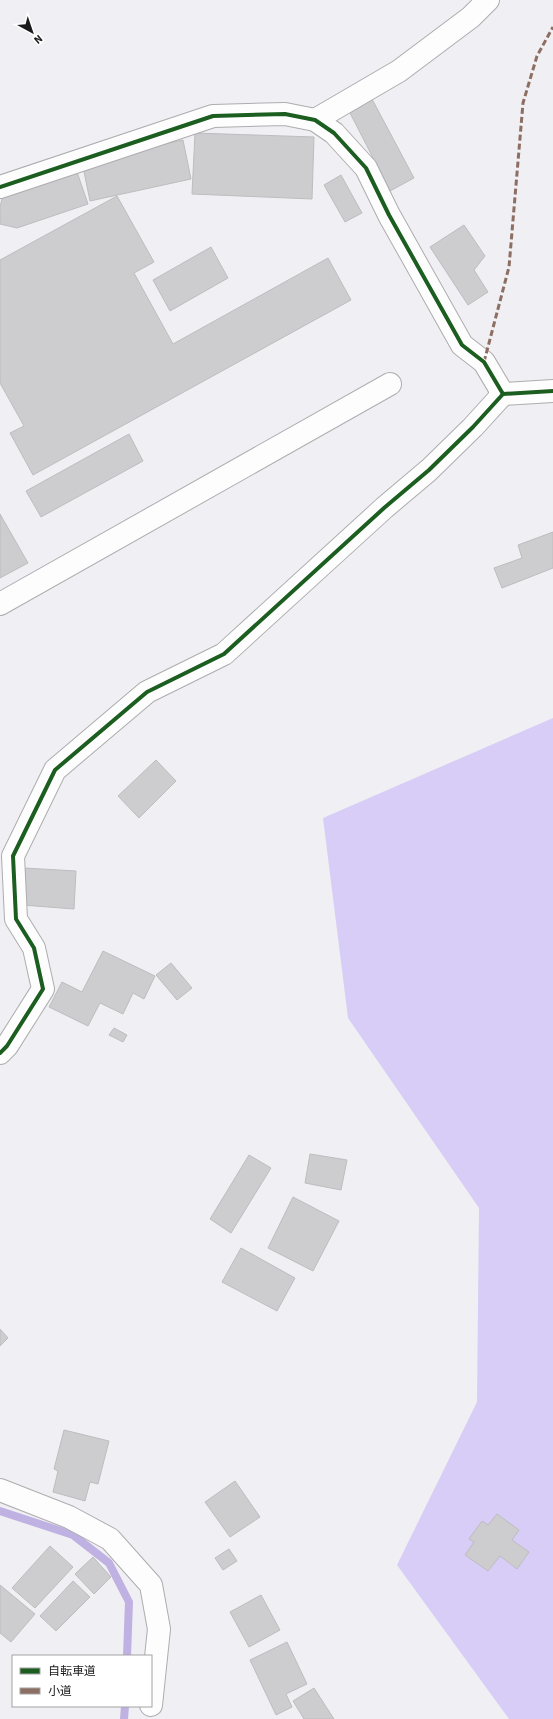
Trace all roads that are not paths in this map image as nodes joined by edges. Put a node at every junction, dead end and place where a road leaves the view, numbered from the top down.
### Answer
1 (488, 0) edge
2 (315, 120) junction
3 (0, 186) edge
4 (390, 384) dead end
5 (553, 391) edge
6 (503, 394) junction
7 (0, 604) edge
8 (0, 1053) edge
9 (0, 1490) edge
10 (152, 1696) edge
11 (151, 1707) edge
12 (152, 1719) edge

1 - 2 street
2 - 3 street
2 - 6 street
4 - 7 street
5 - 6 street
6 - 8 street
9 - 10 street
11 - 12 street

